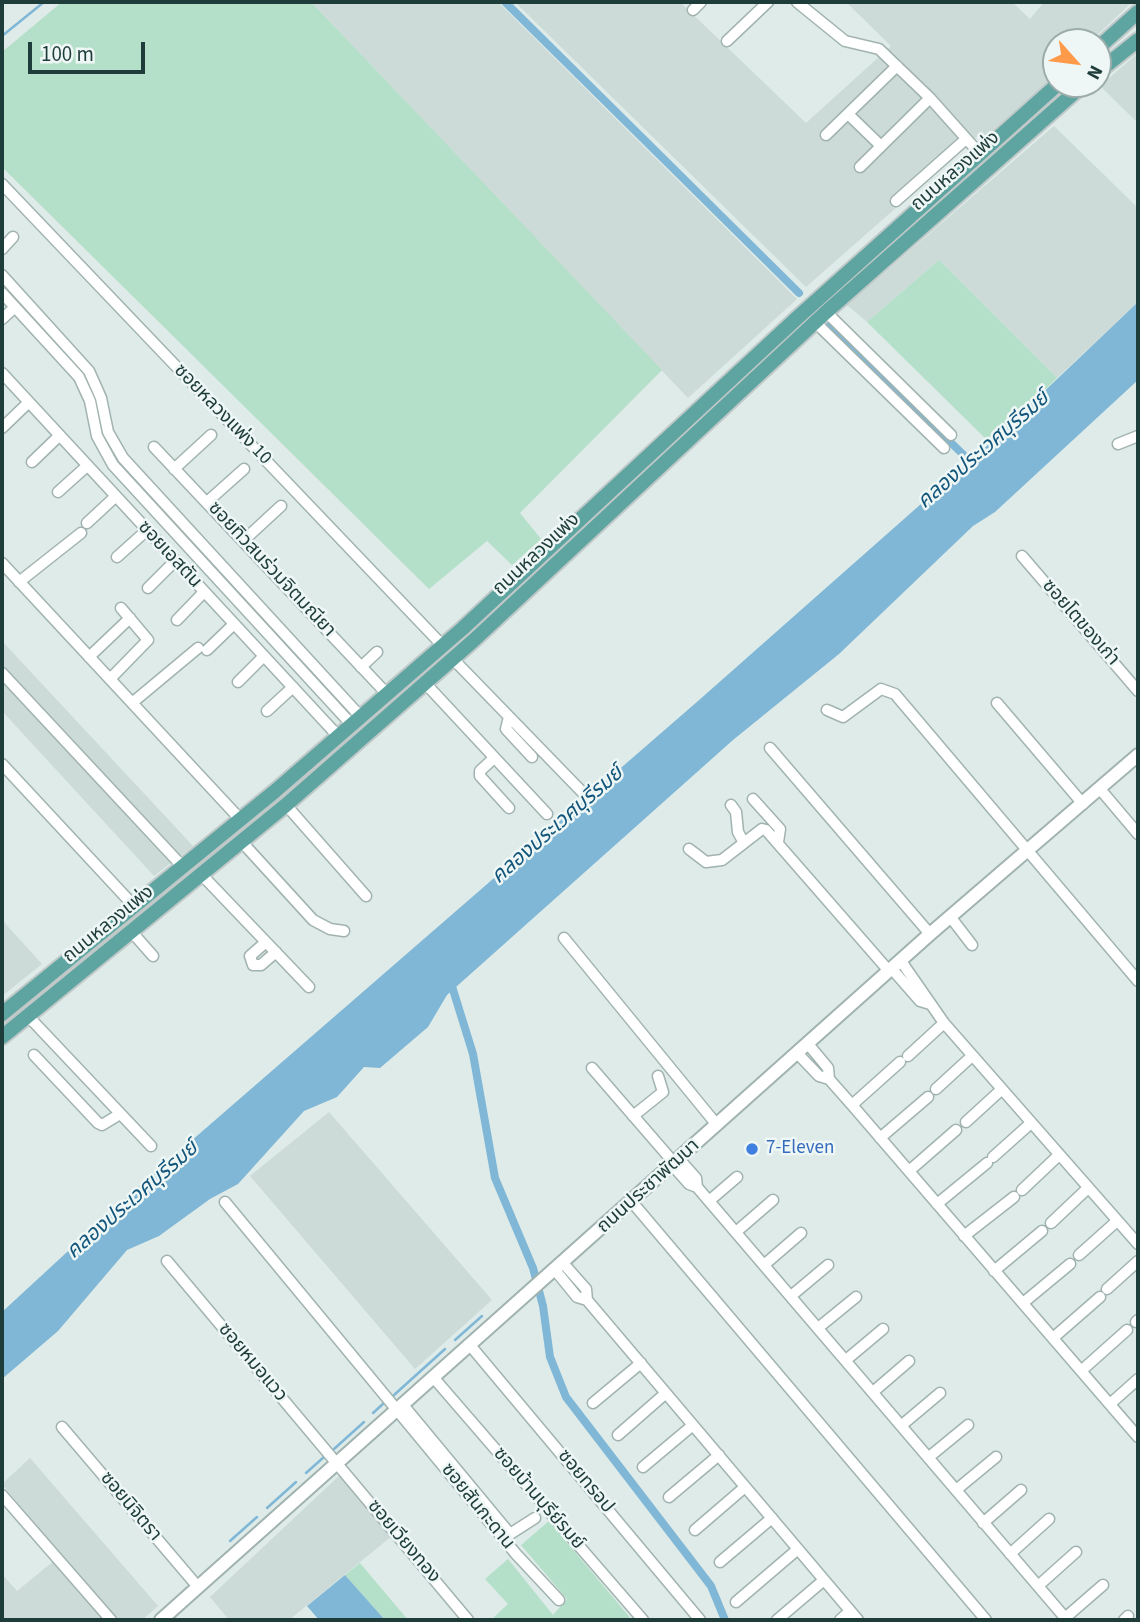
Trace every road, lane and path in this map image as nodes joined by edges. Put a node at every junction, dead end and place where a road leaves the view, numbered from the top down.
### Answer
1 (701, 2) edge
2 (768, 2) edge
3 (797, 2) edge
4 (693, 10) dead end
5 (1138, 12) edge
6 (1138, 33) edge
7 (1112, 35) edge
8 (1138, 40) edge
9 (727, 41) dead end
10 (1112, 58) edge
11 (1112, 60) edge
12 (897, 66) junction
13 (930, 98) junction
14 (1042, 98) edge
15 (1068, 98) edge
16 (848, 114) junction
17 (826, 135) dead end
18 (967, 139) junction
19 (881, 146) junction
20 (979, 154) junction
21 (860, 167) dead end
22 (2, 184) edge
23 (896, 201) dead end
24 (13, 237) dead end
25 (2, 249) edge
26 (2, 275) edge
27 (2, 293) edge
28 (15, 307) junction
29 (821, 317) junction
30 (2, 319) edge
31 (2, 373) edge
32 (29, 402) junction
33 (2, 428) edge
34 (211, 435) dead end
35 (951, 435) dead end
36 (59, 436) junction
37 (1138, 436) edge
38 (1118, 444) dead end
39 (154, 447) dead end
40 (944, 448) dead end
41 (32, 462) dead end
42 (87, 466) junction
43 (174, 469) junction
44 (243, 469) dead end
45 (58, 492) dead end
46 (115, 497) junction
47 (207, 502) junction
48 (281, 506) dead end
49 (87, 523) dead end
50 (146, 531) junction
51 (80, 533) dead end
52 (243, 541) junction
53 (1022, 556) dead end
54 (117, 557) dead end
55 (176, 561) junction
56 (2, 564) edge
57 (19, 582) junction
58 (148, 588) dead end
59 (204, 592) junction
60 (121, 608) dead end
61 (130, 618) junction
62 (177, 620) dead end
63 (234, 624) junction
64 (462, 629) junction
65 (473, 641) junction
66 (443, 646) junction
67 (377, 652) dead end
68 (264, 656) junction
69 (89, 657) junction
70 (453, 659) junction
71 (361, 667) junction
72 (320, 672) junction
73 (2, 673) edge
74 (110, 679) junction
75 (312, 680) junction
76 (238, 682) dead end
77 (425, 683) junction
78 (293, 687) junction
79 (1138, 691) edge
80 (387, 694) junction
81 (132, 703) junction
82 (996, 703) dead end
83 (827, 710) dead end
84 (267, 711) dead end
85 (509, 717) junction
86 (356, 720) junction
87 (338, 736) junction
88 (770, 748) dead end
89 (1138, 755) edge
90 (532, 757) dead end
91 (494, 758) junction
92 (2, 764) edge
93 (1100, 789) junction
94 (274, 792) junction
95 (587, 797) dead end
96 (753, 799) dead end
97 (1083, 804) junction
98 (286, 805) junction
99 (731, 805) dead end
100 (509, 808) dead end
101 (547, 814) dead end
102 (240, 819) junction
103 (1138, 834) edge
104 (241, 841) junction
105 (778, 842) junction
106 (744, 844) junction
107 (689, 849) dead end
108 (1028, 852) junction
109 (182, 866) junction
110 (201, 874) junction
111 (366, 896) dead end
112 (134, 906) junction
113 (952, 919) junction
114 (131, 931) junction
115 (344, 931) dead end
116 (930, 934) junction
117 (564, 938) dead end
118 (266, 942) junction
119 (972, 945) dead end
120 (275, 952) junction
121 (153, 956) dead end
122 (894, 967) junction
123 (1138, 981) edge
124 (309, 987) dead end
125 (2, 1014) edge
126 (28, 1016) junction
127 (944, 1023) junction
128 (2, 1037) edge
129 (808, 1044) junction
130 (798, 1054) junction
131 (34, 1055) dead end
132 (972, 1056) junction
133 (592, 1068) dead end
134 (658, 1076) dead end
135 (829, 1080) junction
136 (936, 1089) dead end
137 (1001, 1090) junction
138 (928, 1097) dead end
139 (852, 1105) junction
140 (120, 1114) junction
141 (633, 1116) junction
142 (966, 1122) dead end
143 (1031, 1123) junction
144 (717, 1125) junction
145 (956, 1130) dead end
146 (880, 1138) junction
147 (150, 1146) dead end
148 (1059, 1155) junction
149 (676, 1163) junction
150 (909, 1171) junction
151 (737, 1177) dead end
152 (1088, 1188) junction
153 (709, 1200) junction
154 (773, 1200) dead end
155 (225, 1202) dead end
156 (632, 1202) junction
157 (937, 1204) junction
158 (1117, 1221) junction
159 (1051, 1223) dead end
160 (1042, 1231) dead end
161 (736, 1232) junction
162 (801, 1233) dead end
163 (964, 1236) junction
164 (1138, 1244) edge
165 (1079, 1255) dead end
166 (167, 1261) dead end
167 (1138, 1261) edge
168 (1070, 1264) dead end
169 (764, 1265) junction
170 (828, 1265) dead end
171 (559, 1267) junction
172 (994, 1271) junction
173 (791, 1296) junction
174 (856, 1297) dead end
175 (1023, 1303) junction
176 (818, 1328) junction
177 (883, 1329) dead end
178 (1127, 1330) dead end
179 (1053, 1338) junction
180 (469, 1344) junction
181 (846, 1360) junction
182 (909, 1361) dead end
183 (641, 1363) junction
184 (1081, 1371) junction
185 (433, 1377) junction
186 (1138, 1379) edge
187 (873, 1392) junction
188 (940, 1392) dead end
189 (666, 1393) junction
190 (593, 1403) dead end
191 (1110, 1404) junction
192 (400, 1407) junction
193 (968, 1424) dead end
194 (693, 1425) junction
195 (902, 1425) junction
196 (62, 1427) dead end
197 (618, 1435) dead end
198 (1138, 1436) edge
199 (719, 1455) junction
200 (929, 1457) junction
201 (996, 1457) dead end
202 (338, 1464) junction
203 (643, 1467) dead end
204 (745, 1487) junction
205 (956, 1490) junction
206 (1021, 1490) dead end
207 (2, 1495) edge
208 (669, 1497) dead end
209 (535, 1518) dead end
210 (772, 1518) junction
211 (1049, 1519) dead end
212 (983, 1523) junction
213 (695, 1530) dead end
214 (798, 1549) junction
215 (1076, 1552) dead end
216 (1010, 1555) junction
217 (720, 1562) dead end
218 (824, 1580) junction
219 (1103, 1585) dead end
220 (1038, 1586) junction
221 (198, 1587) junction
222 (559, 1600) dead end
223 (736, 1602) dead end
224 (850, 1611) junction
225 (1066, 1619) edge
226 (111, 1620) edge
227 (161, 1620) edge
228 (468, 1620) edge
229 (643, 1620) edge
230 (700, 1620) edge
231 (777, 1620) edge
232 (839, 1620) edge
233 (858, 1620) edge
234 (986, 1620) edge

1 - 4 street
2 - 9 street
3 - 12 street
5 - 7 main road
6 - 10 main road
8 - 11 main road
12 - 13 street
12 - 16 street
13 - 18 street
13 - 19 street
14 - 20 main road, ถนนหลวงแพ่ง
15 - 29 main road, ถนนหลวงแพ่ง
16 - 17 street
16 - 19 street
18 - 20 street
18 - 23 street
19 - 21 street
20 - 64 main road, ถนนหลวงแพ่ง
22 - 66 street, ซอยหลวงแพ่ง 10
24 - 25 street
26 - 72 street
27 - 28 street
28 - 30 street
28 - 75 street
29 - 35 street
29 - 40 street
29 - 65 main road, ถนนหลวงแพ่ง
31 - 32 street, ซอยเอสตัน
32 - 33 street
32 - 36 street, ซอยเอสตัน
34 - 43 street
36 - 41 street
36 - 42 street, ซอยเอสตัน
37 - 38 street
39 - 43 street, ซอยทิวสนร่วมจิตมณียา
42 - 45 street
42 - 46 street, ซอยเอสตัน
43 - 47 street, ซอยทิวสนร่วมจิตมณียา
44 - 47 street
46 - 49 street
46 - 50 street, ซอยเอสตัน
47 - 52 street, ซอยทิวสนร่วมจิตมณียา
48 - 52 street
50 - 54 street
50 - 55 street, ซอยเอสตัน
51 - 57 street
52 - 71 street, ซอยทิวสนร่วมจิตมณียา
53 - 79 street, ซอยโตของเก่า
55 - 58 street
55 - 59 street, ซอยเอสตัน
56 - 57 street
57 - 69 street
59 - 62 street
59 - 63 street, ซอยเอสตัน
60 - 61 street
61 - 69 street
61 - 74 street
63 - 68 street, ซอยเอสตัน
63 - 81 street
64 - 65 main road
64 - 66 main road, ถนนหลวงแพ่ง
65 - 70 main road, ถนนหลวงแพ่ง
66 - 80 main road, ถนนหลวงแพ่ง
67 - 71 street
68 - 76 street
68 - 78 street, ซอยเอสตัน
69 - 74 street
70 - 77 main road, ถนนหลวงแพ่ง
70 - 85 street
71 - 80 street, ซอยทิวสนร่วมจิตมณียา
72 - 75 street
72 - 86 street
73 - 109 street
74 - 81 street
75 - 86 street
77 - 91 street
77 - 98 main road, ถนนหลวงแพ่ง
78 - 84 street
78 - 87 street, ซอยเอสตัน
80 - 86 main road, ถนนหลวงแพ่ง
81 - 102 street
82 - 97 street
83 - 108 street
85 - 90 street
85 - 95 street
86 - 87 main road, ถนนหลวงแพ่ง
87 - 94 main road, ถนนหลวงแพ่ง
88 - 116 street
89 - 93 street, ถนนประชาพัฒนา
91 - 100 street
91 - 101 street
92 - 112 street
93 - 97 street, ถนนประชาพัฒนา
93 - 103 street
94 - 98 main road
94 - 102 main road, ถนนหลวงแพ่ง
96 - 105 street
97 - 108 street, ถนนประชาพัฒนา
98 - 104 main road, ถนนหลวงแพ่ง
98 - 111 street
99 - 106 street
102 - 109 main road, ถนนหลวงแพ่ง
104 - 110 main road, ถนนหลวงแพ่ง
104 - 115 street
105 - 106 street
105 - 122 street
106 - 107 street
108 - 113 street, ถนนประชาพัฒนา
108 - 123 street
109 - 112 main road, ถนนหลวงแพ่ง
110 - 114 main road, ถนนหลวงแพ่ง
110 - 118 street
112 - 125 main road, ถนนหลวงแพ่ง
113 - 116 street, ถนนประชาพัฒนา
113 - 119 street
114 - 121 street
114 - 126 main road, ถนนหลวงแพ่ง
116 - 122 street, ถนนประชาพัฒนา
117 - 144 street
118 - 120 street
118 - 120 street
120 - 124 street
122 - 127 street
122 - 129 street, ถนนประชาพัฒนา
126 - 128 main road, ถนนหลวงแพ่ง
126 - 140 street
127 - 132 street
127 - 139 street
129 - 130 street, ถนนประชาพัฒนา
129 - 135 street
130 - 135 street
130 - 144 street, ถนนประชาพัฒนา
131 - 140 street
132 - 136 street
132 - 137 street
133 - 141 street
134 - 141 street
135 - 139 street
137 - 142 street
137 - 143 street
138 - 146 street
139 - 146 street
140 - 147 street
141 - 149 street
143 - 148 street
143 - 157 street
144 - 149 street, ถนนประชาพัฒนา
145 - 150 street
146 - 150 street
148 - 152 street
148 - 163 street
149 - 153 street
149 - 156 street, ถนนประชาพัฒนา
150 - 157 street
151 - 153 street
152 - 158 street
152 - 159 street
153 - 161 street
154 - 161 street
155 - 192 street
156 - 171 street, ถนนประชาพัฒนา
156 - 234 street
157 - 163 street
158 - 164 street
158 - 165 street
160 - 172 street
161 - 169 street
162 - 169 street
163 - 172 street
166 - 202 street, ซอยหมอแวว
167 - 179 street
168 - 175 street
169 - 173 street
170 - 173 street
171 - 180 street, ถนนประชาพัฒนา
171 - 183 street
172 - 175 street
173 - 176 street
174 - 176 street
175 - 179 street
176 - 181 street
177 - 181 street
178 - 184 street
179 - 184 street
180 - 185 street, ถนนประชาพัฒนา
180 - 230 street, ซอยทรอป
181 - 187 street
182 - 187 street
183 - 189 street
183 - 190 street
184 - 191 street
185 - 192 street, ถนนประชาพัฒนา
185 - 229 street, ซอยบ้านบุรีย์รมย์
186 - 191 street
187 - 195 street
188 - 195 street
189 - 194 street
189 - 197 street
191 - 198 street
192 - 202 street, ถนนประชาพัฒนา
192 - 209 street
192 - 222 street, ซอยสันกะดาน
193 - 200 street
194 - 199 street
194 - 203 street
195 - 200 street
196 - 221 street, ซอยนิจิตรา
199 - 204 street
199 - 208 street
200 - 205 street
201 - 205 street
202 - 221 street, ถนนประชาพัฒนา
202 - 228 street, ซอยเวียงทอง
204 - 210 street
204 - 213 street
205 - 212 street
206 - 212 street
207 - 226 street
210 - 214 street
210 - 217 street
211 - 216 street
212 - 216 street
214 - 218 street
214 - 223 street
215 - 220 street
216 - 220 street
218 - 224 street
218 - 231 street
219 - 225 street
220 - 225 street
221 - 227 street, ถนนประชาพัฒนา
224 - 232 street
224 - 233 street

